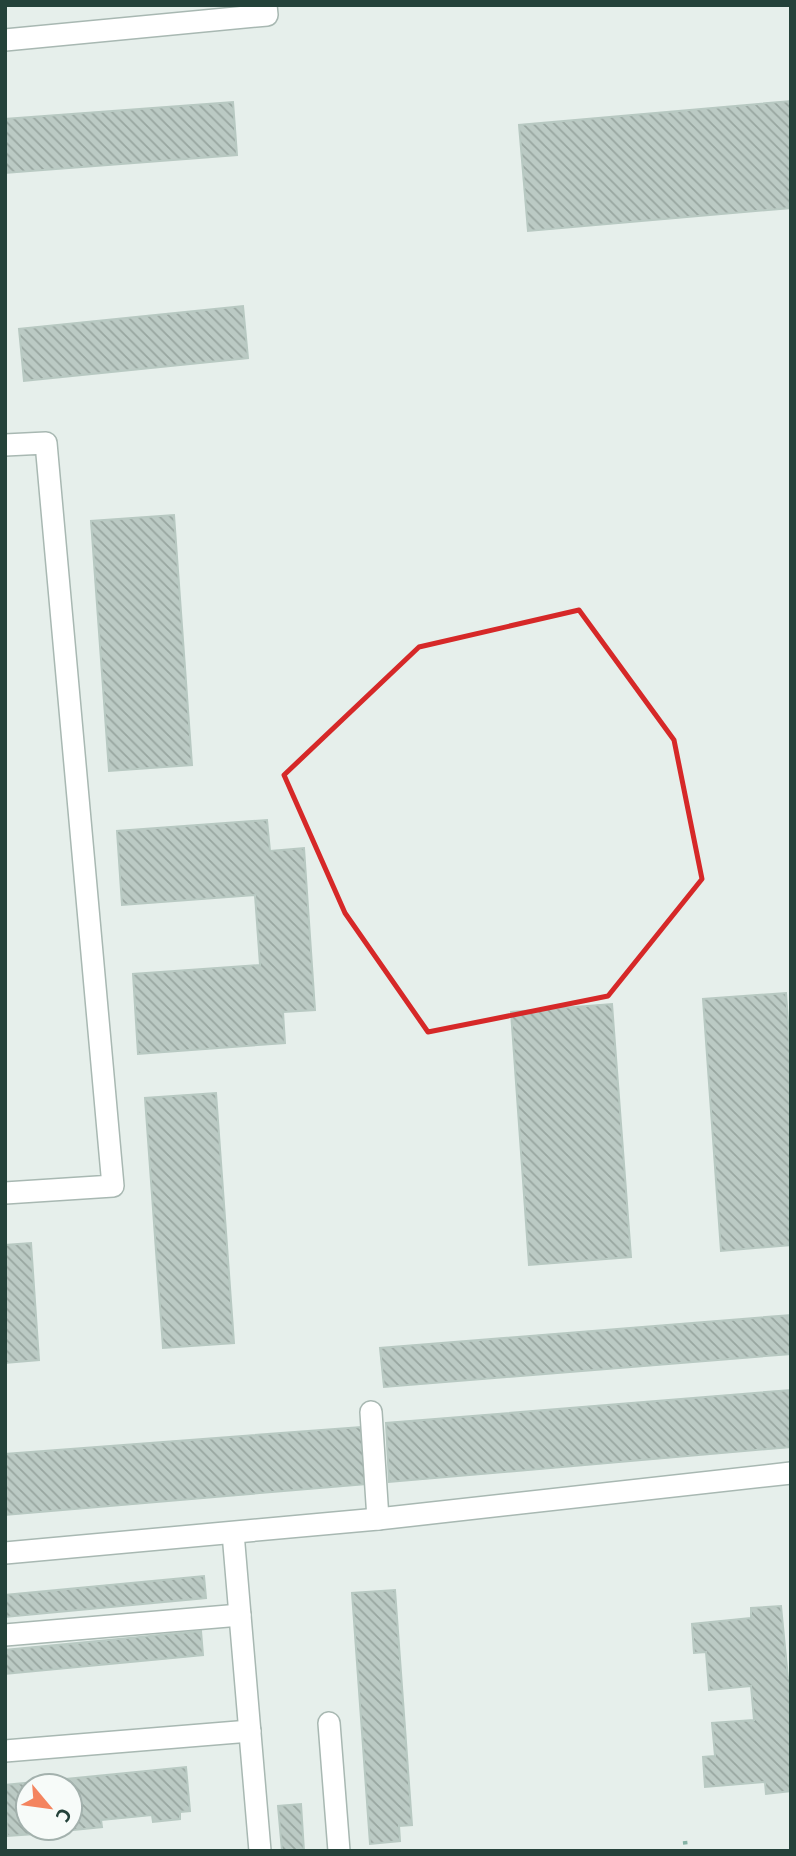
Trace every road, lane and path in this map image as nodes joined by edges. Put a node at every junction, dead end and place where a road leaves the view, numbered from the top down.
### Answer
1 (266, 5) edge
2 (5, 40) edge
3 (5, 445) edge
4 (5, 1193) edge
5 (371, 1412) dead end
6 (791, 1473) edge
7 (378, 1519) junction
8 (233, 1533) junction
9 (5, 1553) edge
10 (240, 1615) junction
11 (5, 1635) edge
12 (330, 1723) dead end
13 (250, 1731) junction
14 (5, 1751) edge
15 (685, 1841) dead end
16 (260, 1851) edge
17 (339, 1851) edge
18 (686, 1851) edge

1 - 2 street
3 - 4 street
5 - 7 street
6 - 7 street
7 - 8 street
8 - 9 street
8 - 10 street
10 - 11 street
10 - 13 street
12 - 17 street
13 - 14 street
13 - 16 street
15 - 18 path

